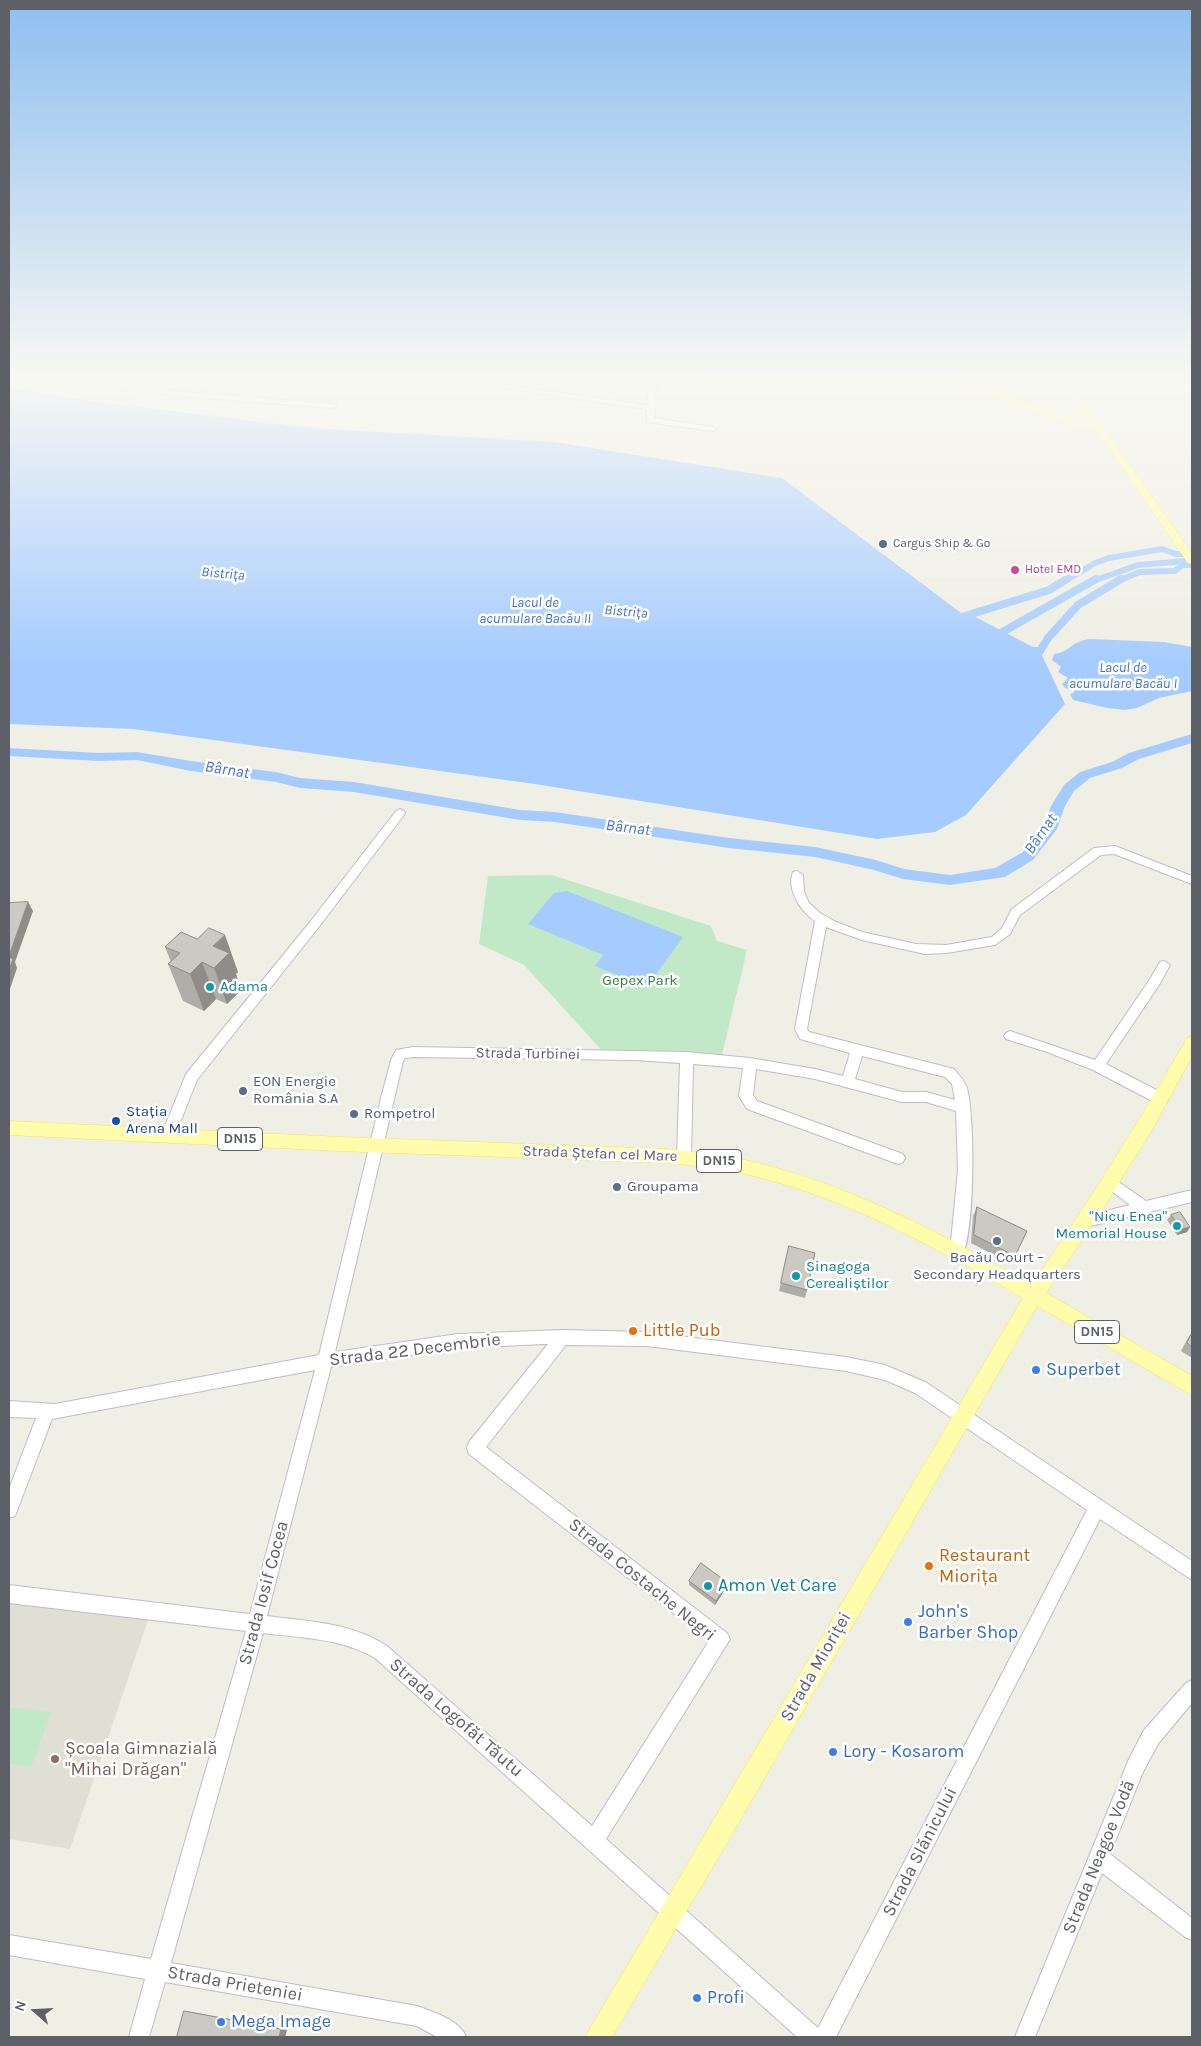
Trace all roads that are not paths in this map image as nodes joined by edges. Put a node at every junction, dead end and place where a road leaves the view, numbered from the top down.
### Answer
1 (1129, 471) edge
2 (1192, 561) edge
3 (400, 812) dead end
4 (797, 875) dead end
5 (1192, 880) edge
6 (821, 921) junction
7 (1164, 965) dead end
8 (1010, 1036) dead end
9 (1192, 1042) edge
10 (857, 1051) junction
11 (688, 1057) junction
12 (750, 1063) junction
13 (1098, 1066) junction
14 (848, 1082) junction
15 (1161, 1099) junction
16 (963, 1108) junction
17 (9, 1128) edge
18 (168, 1136) junction
19 (375, 1146) junction
20 (684, 1157) junction
21 (898, 1158) dead end
22 (1110, 1182) junction
23 (1192, 1196) edge
24 (1144, 1207) junction
25 (1086, 1221) junction
26 (957, 1252) junction
27 (1033, 1295) junction
28 (563, 1337) junction
29 (326, 1361) junction
30 (1192, 1386) edge
31 (9, 1409) edge
32 (47, 1412) junction
33 (961, 1416) junction
34 (1097, 1507) junction
35 (9, 1510) edge
36 (1192, 1571) edge
37 (9, 1594) edge
38 (256, 1624) junction
39 (1192, 1688) edge
40 (594, 1840) junction
41 (1098, 1857) junction
42 (673, 1911) junction
43 (1192, 1930) edge
44 (9, 1945) edge
45 (158, 1971) junction
46 (139, 2037) edge
47 (456, 2037) edge
48 (598, 2037) edge
49 (814, 2037) edge
50 (825, 2037) edge
51 (1024, 2037) edge

1 - 2 main road
3 - 18 street
4 - 6 street
5 - 6 street
6 - 10 street
7 - 13 street
8 - 13 street
9 - 15 main road, Strada Mioriței
10 - 14 street
10 - 16 street
11 - 12 street, Strada Turbinei
11 - 19 street, Strada Turbinei
11 - 20 street
12 - 14 street, Strada Turbinei
12 - 21 street
13 - 15 street
14 - 16 street, Strada Turbinei
15 - 22 main road, Strada Mioriței
16 - 26 street
17 - 18 main road, Strada Ștefan cel Mare / DN15
18 - 19 main road, Strada Ștefan cel Mare / DN15
19 - 20 main road, Strada Ștefan cel Mare / DN15
19 - 29 street, Strada Iosif Cocea
20 - 26 main road, Strada Ștefan cel Mare / DN15
22 - 24 street
22 - 25 main road, Strada Mioriței
23 - 24 street
24 - 25 street
25 - 27 main road, Strada Mioriței
26 - 27 main road, Strada Ștefan cel Mare / DN15
27 - 30 main road, DN15
27 - 33 main road, Strada Mioriței
28 - 29 street, Strada 22 Decembrie
28 - 33 street, Strada 22 Decembrie
28 - 40 street, Strada Costache Negri
29 - 32 street, Strada 22 Decembrie
29 - 38 street, Strada Iosif Cocea
31 - 32 street, Strada 22 Decembrie
32 - 35 street
33 - 34 street
33 - 42 main road, Strada Mioriței
34 - 36 street
34 - 50 street, Strada Slănicului
37 - 38 street, Strada Logofăt Tăutu
38 - 40 street, Strada Logofăt Tăutu
38 - 45 street, Strada Iosif Cocea
39 - 41 street, Strada Neagoe Vodă
40 - 42 street, Strada Logofăt Tăutu
41 - 43 street
41 - 51 street, Strada Neagoe Vodă
42 - 48 main road, Strada Mioriței
42 - 49 street, Strada Logofăt Tăutu
44 - 45 street, Strada Prieteniei
45 - 46 street, Strada Iosif Cocea
45 - 47 street, Strada Prieteniei

